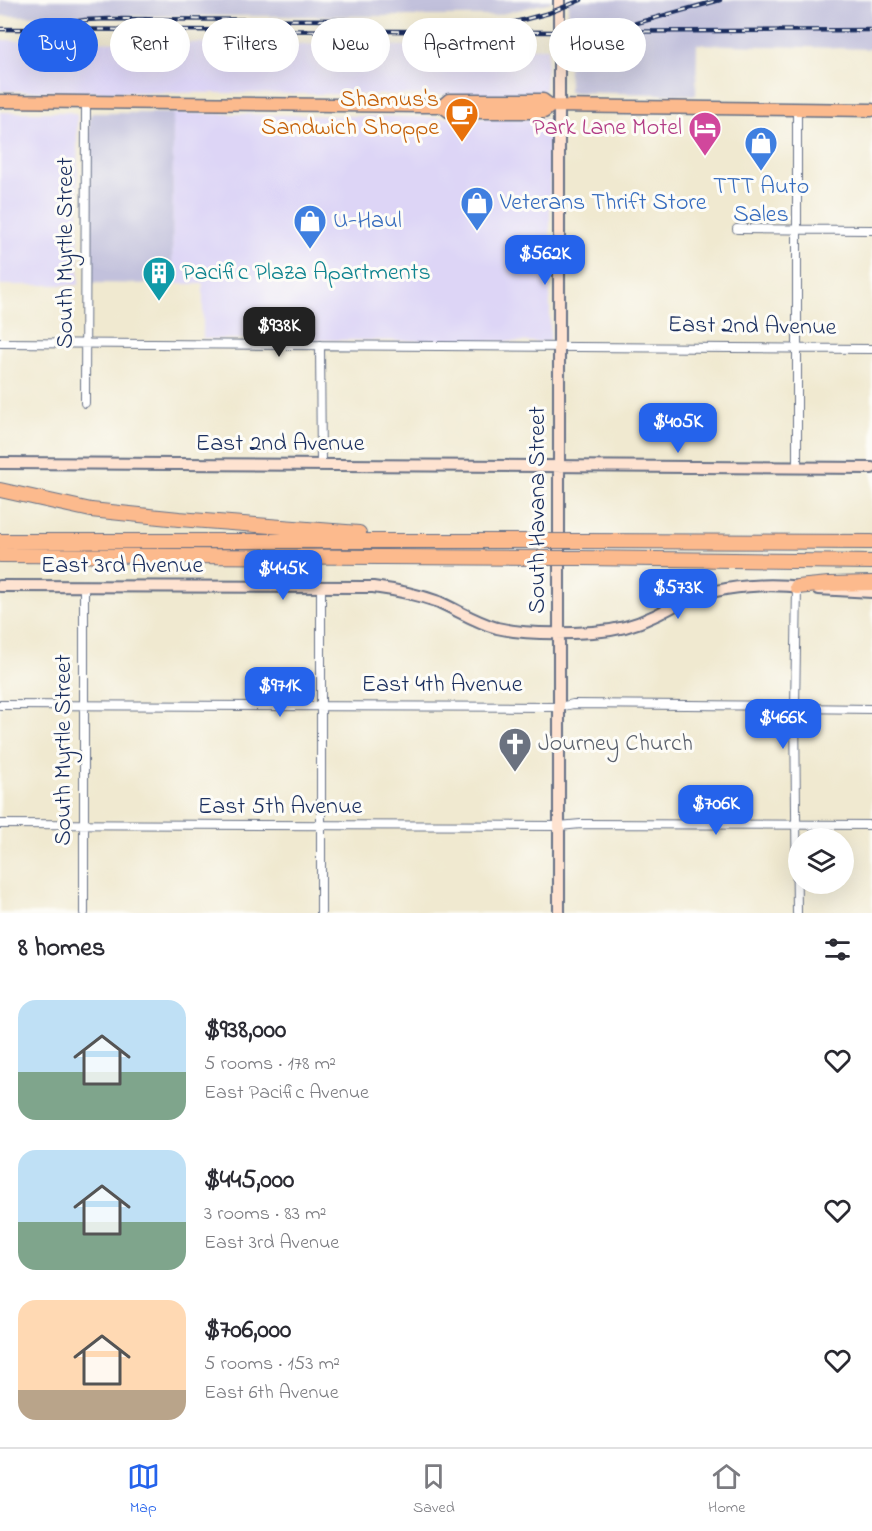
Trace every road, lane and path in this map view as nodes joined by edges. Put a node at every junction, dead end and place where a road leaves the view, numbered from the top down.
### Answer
1 (559, 0) edge
2 (0, 101) edge
3 (86, 103) junction
4 (555, 106) junction
5 (797, 110) junction
6 (872, 110) edge
7 (737, 229) dead end
8 (798, 229) junction
9 (872, 230) edge
10 (0, 343) edge
11 (85, 344) junction
12 (320, 345) junction
13 (559, 346) junction
14 (798, 348) junction
15 (872, 349) edge
16 (85, 403) dead end
17 (0, 463) edge
18 (321, 465) junction
19 (559, 466) junction
20 (797, 467) junction
21 (872, 468) edge
22 (0, 490) edge
23 (498, 541) junction
24 (0, 542) edge
25 (872, 542) edge
26 (0, 555) edge
27 (31, 555) junction
28 (0, 561) edge
29 (872, 562) edge
30 (872, 583) edge
31 (0, 586) edge
32 (321, 586) junction
33 (84, 587) junction
34 (797, 587) junction
35 (872, 592) edge
36 (559, 633) junction
37 (0, 705) edge
38 (84, 705) junction
39 (321, 705) junction
40 (560, 707) junction
41 (795, 708) junction
42 (872, 709) edge
43 (0, 824) edge
44 (796, 824) junction
45 (83, 825) junction
46 (872, 825) edge
47 (321, 826) junction
48 (559, 826) junction
49 (84, 913) edge
50 (321, 913) edge
51 (559, 913) edge
52 (797, 913) edge

1 - 4 street, South Havana Street
2 - 3 main road
3 - 4 main road
3 - 11 street, South Myrtle Street
4 - 5 main road
4 - 13 street, South Havana Street
5 - 6 main road
5 - 8 street
7 - 8 street
8 - 9 street
8 - 14 street
10 - 11 street, East 2nd Avenue
11 - 12 street, East 2nd Avenue
11 - 16 street, South Myrtle Street
12 - 13 street, East 2nd Avenue
12 - 18 street
13 - 14 street, East 2nd Avenue
13 - 19 street, South Havana Street
14 - 15 street, East 2nd Avenue
14 - 20 street
17 - 18 street, East 2nd Avenue
18 - 19 street, East 2nd Avenue
19 - 20 street
19 - 36 street, South Havana Street
20 - 21 street
22 - 23 highway
23 - 24 highway
23 - 25 highway, bridge
26 - 27 highway
27 - 28 highway
27 - 29 highway, bridge
30 - 34 highway
31 - 33 street, East 3rd Avenue
32 - 33 street, East 3rd Avenue
32 - 36 street, East 3rd Avenue
32 - 39 street
33 - 38 street, South Myrtle Street
34 - 35 street
34 - 36 street
34 - 41 street
36 - 40 street, South Havana Street
37 - 38 street, East 4th Avenue
38 - 39 street, East 4th Avenue
38 - 45 street, South Myrtle Street
39 - 40 street, East 4th Avenue
39 - 47 street
40 - 41 street
40 - 48 street, South Havana Street
41 - 42 street
41 - 44 street
43 - 45 street, East 5th Avenue
44 - 46 street, East 5th Avenue
44 - 48 street, East 5th Avenue
44 - 52 street
45 - 47 street, East 5th Avenue
45 - 49 street, South Myrtle Street
47 - 48 street, East 5th Avenue
47 - 50 street
48 - 51 street, South Havana Street

